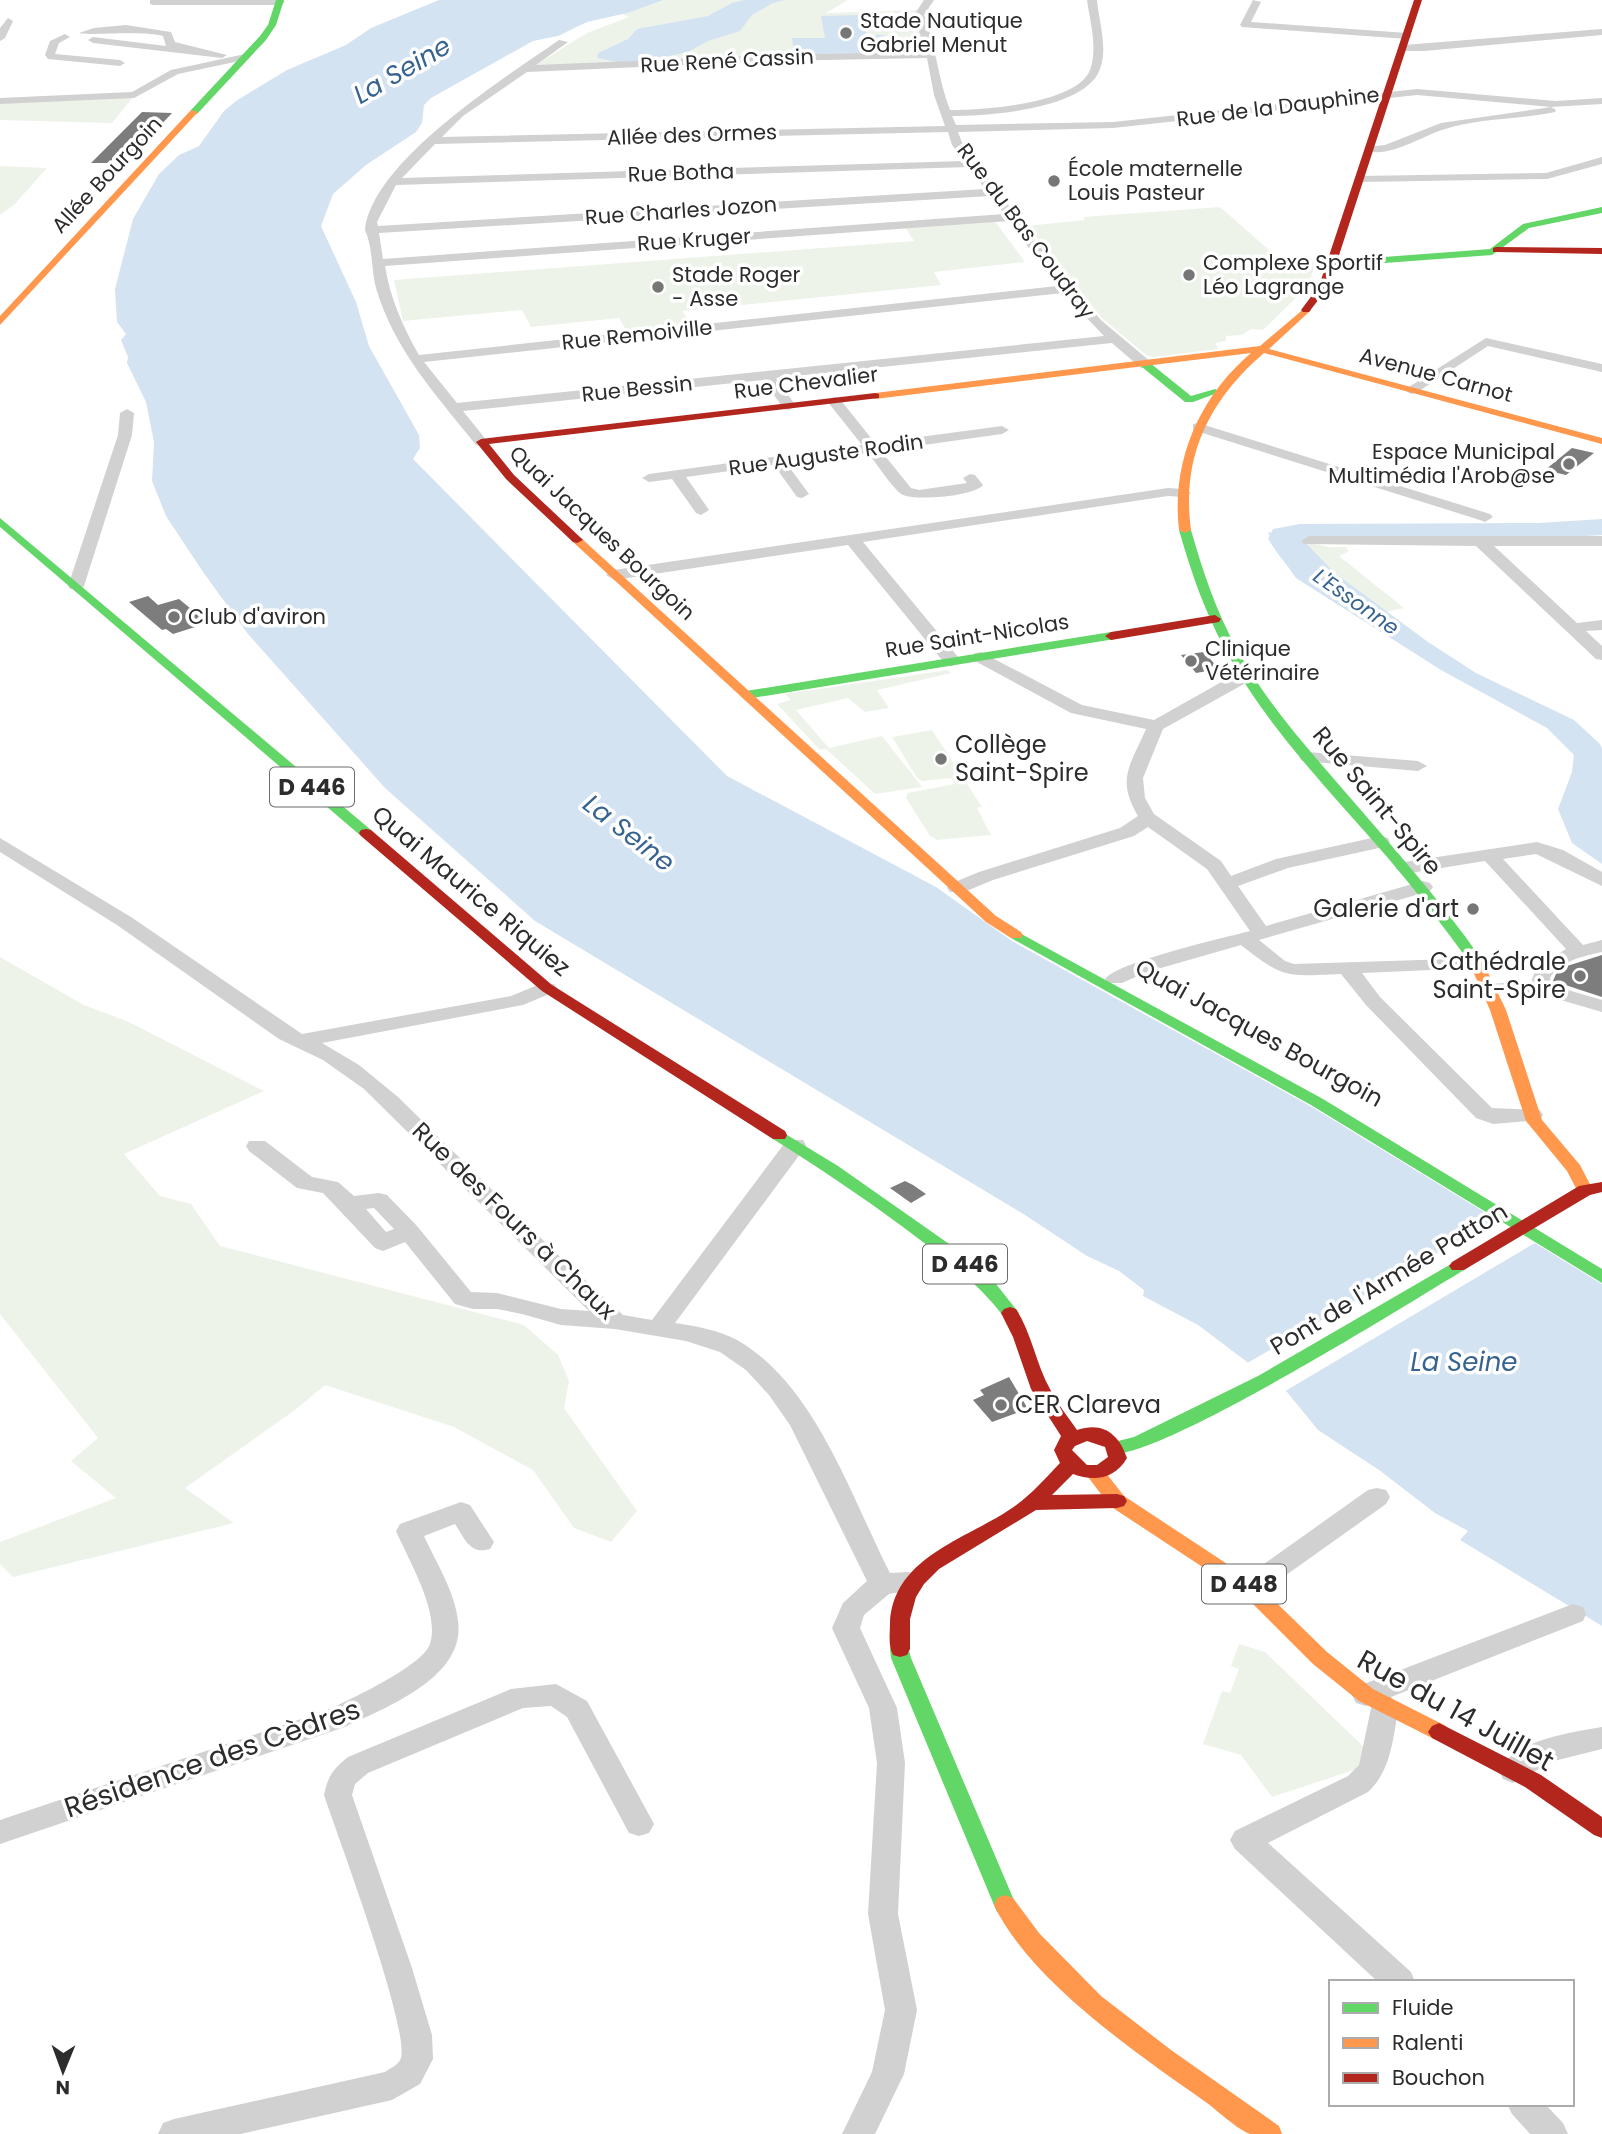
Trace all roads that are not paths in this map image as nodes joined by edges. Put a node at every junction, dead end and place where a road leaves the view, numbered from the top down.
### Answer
1 (929, 0) edge
2 (1092, 0) edge
3 (1418, 0) edge
4 (280, 1) edge
5 (153, 2) dead end
6 (1256, 2) dead end
7 (8, 21) dead end
8 (1602, 32) edge
9 (85, 35) junction
10 (0, 38) edge
11 (563, 42) dead end
12 (1405, 42) junction
13 (170, 44) junction
14 (152, 49) junction
15 (190, 51) junction
16 (932, 55) junction
17 (245, 57) junction
18 (120, 63) dead end
19 (522, 69) junction
20 (131, 82) dead end
21 (152, 83) junction
22 (1389, 94) junction
23 (0, 101) edge
24 (1602, 101) edge
25 (1577, 105) junction
26 (946, 113) junction
27 (953, 128) junction
28 (431, 141) junction
29 (1371, 149) junction
30 (1602, 160) edge
31 (971, 164) junction
32 (1360, 179) junction
33 (392, 182) junction
34 (991, 192) junction
35 (1602, 210) edge
36 (1010, 216) junction
37 (371, 230) junction
38 (1496, 250) junction
39 (1602, 251) edge
40 (377, 262) junction
41 (1331, 264) junction
42 (1066, 289) junction
43 (0, 322) edge
44 (1114, 339) junction
45 (1259, 349) junction
46 (1240, 358) junction
47 (416, 359) junction
48 (1141, 365) junction
49 (1602, 368) edge
50 (767, 376) junction
51 (1176, 389) junction
52 (1411, 390) junction
53 (1215, 392) junction
54 (1195, 398) junction
55 (834, 401) junction
56 (789, 406) junction
57 (452, 408) junction
58 (127, 413) dead end
59 (1200, 421) junction
60 (1002, 430) dead end
61 (969, 435) junction
62 (1601, 440) edge
63 (481, 442) junction
64 (872, 449) junction
65 (983, 451) dead end
66 (778, 461) junction
67 (676, 474) junction
68 (649, 478) dead end
69 (970, 478) dead end
70 (1184, 493) junction
71 (802, 494) dead end
72 (701, 510) dead end
73 (1485, 517) dead end
74 (0, 521) edge
75 (851, 538) junction
76 (1309, 541) dead end
77 (1481, 541) junction
78 (1602, 541) edge
79 (614, 575) junction
80 (76, 586) junction
81 (1215, 619) junction
82 (1602, 625) edge
83 (1573, 628) junction
84 (1602, 655) edge
85 (981, 657) junction
86 (952, 661) junction
87 (1247, 675) junction
88 (746, 695) junction
89 (1156, 726) junction
90 (1308, 757) junction
91 (1418, 766) dead end
92 (1147, 817) junction
93 (1381, 842) junction
94 (0, 844) edge
95 (1489, 855) junction
96 (1404, 868) junction
97 (1602, 880) edge
98 (1227, 884) junction
99 (957, 888) junction
100 (1422, 888) junction
101 (1253, 936) junction
102 (1602, 946) edge
103 (1578, 951) junction
104 (1477, 962) junction
105 (1348, 969) junction
106 (1115, 979) junction
107 (547, 988) junction
108 (1491, 988) junction
109 (1541, 988) junction
110 (1602, 1006) edge
111 (302, 1040) junction
112 (1532, 1115) junction
113 (795, 1145) junction
114 (257, 1146) dead end
115 (1594, 1188) edge
116 (1539, 1217) junction
117 (1555, 1226) dead end
118 (1602, 1277) edge
119 (615, 1321) junction
120 (658, 1329) junction
121 (1072, 1438) junction
122 (1117, 1448) junction
123 (1070, 1465) junction
124 (1095, 1473) junction
125 (1377, 1497) dead end
126 (1117, 1501) junction
127 (1032, 1503) junction
128 (481, 1542) dead end
129 (896, 1583) junction
130 (1249, 1588) junction
131 (1573, 1614) dead end
132 (1376, 1701) junction
133 (1602, 1738) edge
134 (1513, 1770) junction
135 (639, 1824) dead end
136 (1602, 1829) edge
137 (0, 1832) edge
138 (1398, 1980) edge
139 (1525, 2106) edge
140 (194, 2132) edge
141 (858, 2134) edge
142 (1270, 2134) edge
143 (1552, 2134) edge

1 - 16 street, Rue du Bas Coudray
2 - 26 street
3 - 12 main road
4 - 5 street
4 - 17 main road, Allée Bourgoin
6 - 12 street
7 - 10 street
8 - 12 street
9 - 13 street
9 - 14 street
9 - 18 street
11 - 19 street
12 - 22 main road
13 - 14 street
13 - 15 street
14 - 15 street
15 - 17 street
16 - 19 street, Rue René Cassin
16 - 26 street, Rue du Bas Coudray
17 - 21 street
17 - 43 main road, Allée Bourgoin
19 - 28 street
20 - 21 street
21 - 23 street
22 - 25 street, Rue de la Dauphine
22 - 27 street, Rue de la Dauphine
22 - 29 main road
24 - 25 street, Rue de la Dauphine
25 - 29 street
26 - 27 street, Rue du Bas Coudray
27 - 28 street, Allée des Ormes
27 - 31 street, Rue du Bas Coudray
28 - 33 street
29 - 32 main road
30 - 32 street
31 - 33 street, Rue Botha
31 - 34 street, Rue du Bas Coudray
32 - 41 main road
33 - 37 street
34 - 36 street, Rue du Bas Coudray
34 - 37 street, Rue Charles Jozon
35 - 38 main road
36 - 40 street, Rue Kruger
36 - 42 street, Rue du Bas Coudray
37 - 40 street, Quai Jacques Bourgoin
38 - 39 main road
38 - 41 main road
40 - 47 street, Quai Jacques Bourgoin
41 - 45 main road
42 - 44 street, Rue du Bas Coudray
42 - 47 street, Rue Remoiville
44 - 48 street, Rue du Bas Coudray
44 - 50 street, Rue Bessin
45 - 46 main road, Rue Chevalier
45 - 52 main road, Avenue Carnot
46 - 48 main road, Rue Chevalier
46 - 53 main road, Rue Saint-Spire
47 - 57 street, Quai Jacques Bourgoin
48 - 51 main road
48 - 55 main road, Rue Chevalier
49 - 52 street
50 - 56 street
50 - 57 street, Rue Bessin
51 - 54 main road
51 - 59 main road
52 - 62 main road, Avenue Carnot
53 - 54 main road
53 - 59 main road, Rue Saint-Spire
54 - 59 main road
55 - 56 main road, Rue Chevalier
55 - 64 street
56 - 63 main road, Rue Chevalier
57 - 63 street, Quai Jacques Bourgoin
58 - 80 street
59 - 70 main road, Rue Saint-Spire
59 - 73 street
60 - 61 street, Rue Auguste Rodin
61 - 64 street, Rue Auguste Rodin
61 - 65 street
63 - 79 main road, Quai Jacques Bourgoin
64 - 66 street, Rue Auguste Rodin
64 - 69 street
66 - 67 street, Rue Auguste Rodin
66 - 71 street
67 - 68 street, Rue Auguste Rodin
67 - 72 street
70 - 75 street
70 - 81 main road, Rue Saint-Spire
74 - 80 main road, D 446
75 - 79 street
75 - 86 street
76 - 77 street
77 - 78 street
77 - 83 street
79 - 88 main road, Quai Jacques Bourgoin
80 - 107 main road, Quai Maurice Riquiez / D 446
81 - 85 main road, Rue Saint-Nicolas
81 - 87 main road, Rue Saint-Spire
82 - 83 street
83 - 84 street
85 - 86 main road, Rue Saint-Nicolas
85 - 89 street
86 - 88 main road, Rue Saint-Nicolas
87 - 89 street
87 - 90 main road, Rue Saint-Spire
88 - 99 main road, Quai Jacques Bourgoin
89 - 92 street
90 - 91 street
90 - 93 main road, Rue Saint-Spire
92 - 98 street
92 - 99 street
93 - 96 main road, Rue Saint-Spire
93 - 98 street
94 - 111 street, Rue des Fours à Chaux
95 - 96 street
95 - 97 street
95 - 103 street
96 - 100 main road, Rue Saint-Spire
98 - 101 street
99 - 106 main road, Quai Jacques Bourgoin
99 - 118 main road, Quai Jacques Bourgoin
100 - 101 street
100 - 104 main road, Rue Saint-Spire
101 - 105 street
101 - 106 street
102 - 103 street
103 - 109 street
104 - 105 street
104 - 108 main road, Rue Saint-Spire
105 - 112 street
106 - 116 main road, Quai Jacques Bourgoin
107 - 111 street
107 - 113 main road, Quai Maurice Riquiez / D 446
108 - 109 street
108 - 112 main road, Rue Saint-Spire
109 - 110 street
111 - 119 street, Rue des Fours à Chaux
112 - 115 main road, Rue Saint-Spire
113 - 120 street
113 - 121 main road, D 446
114 - 119 street
115 - 116 main road, Pont de l'Armée Patton
116 - 117 main road, Quai Jacques Bourgoin
116 - 122 main road, Pont de l'Armée Patton
119 - 120 street, Rue des Fours à Chaux
120 - 129 street, Rue des Fours à Chaux
121 - 122 main road
121 - 123 main road
122 - 124 main road
123 - 124 main road
123 - 127 main road
124 - 126 main road, Rue du 14 Juillet / D 448
125 - 130 street
126 - 127 main road
126 - 130 main road, Rue du 14 Juillet / D 448
127 - 129 main road
128 - 137 street, Résidence des Cèdres
129 - 141 street
129 - 142 main road
130 - 132 main road, Rue du 14 Juillet / D 448
131 - 132 street
132 - 134 main road, Rue du 14 Juillet / D 448
132 - 138 street
133 - 134 street
134 - 136 main road, Rue du 14 Juillet / D 448
135 - 140 street
139 - 143 street

